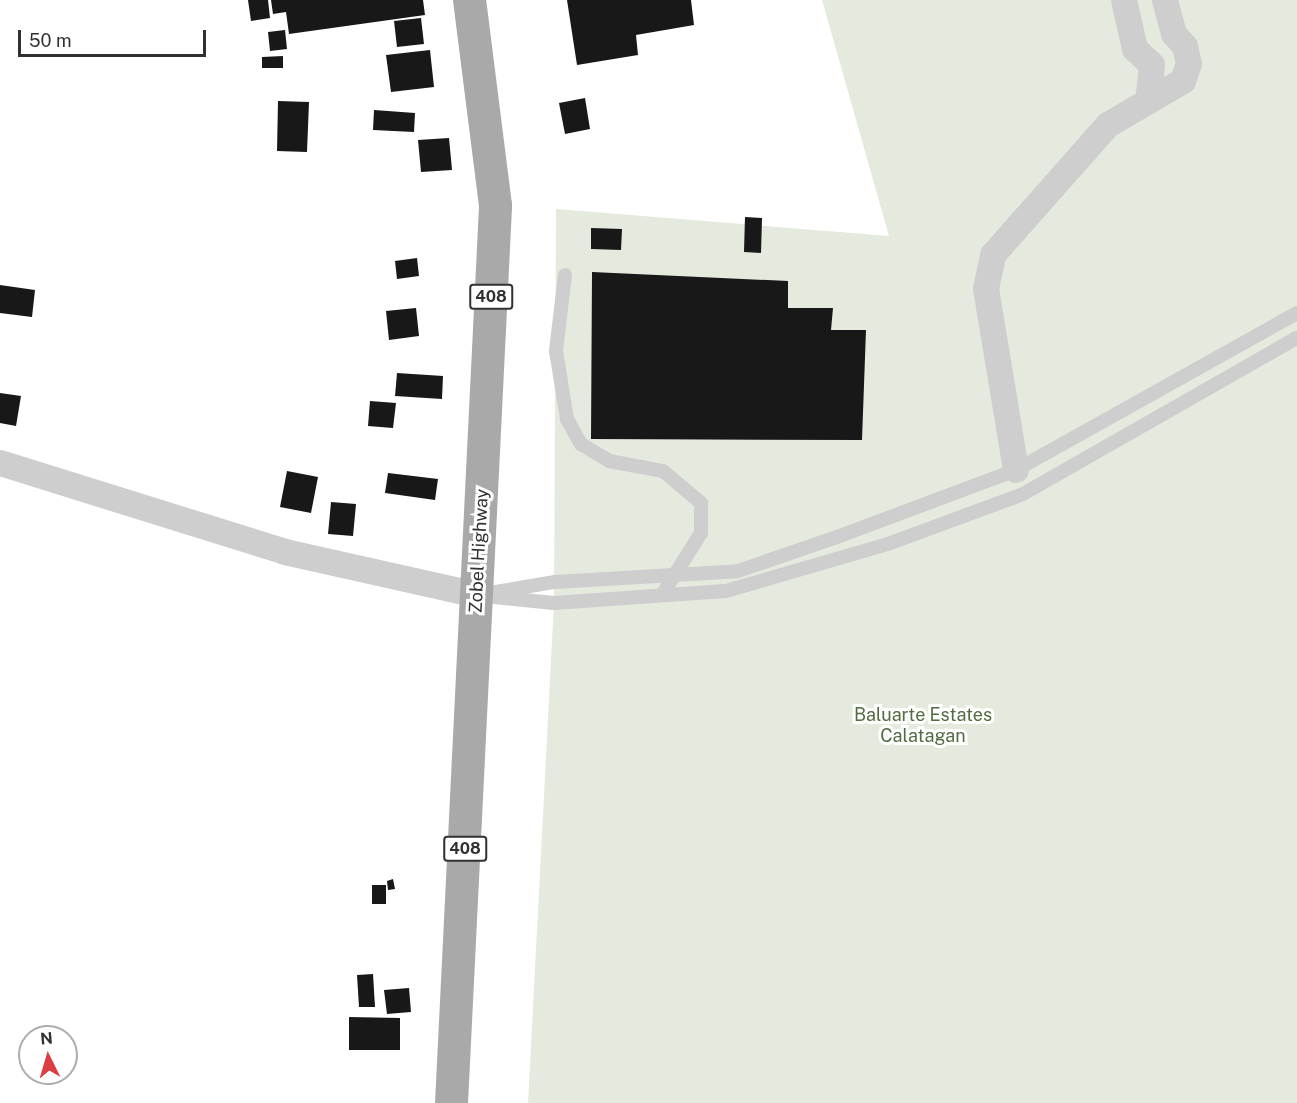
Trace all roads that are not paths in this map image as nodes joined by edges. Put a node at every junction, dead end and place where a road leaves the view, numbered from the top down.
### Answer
1 (468, 0) edge
2 (1124, 0) edge
3 (1165, 0) edge
4 (1185, 46) junction
5 (1152, 65) junction
6 (1148, 102) junction
7 (565, 275) dead end
8 (1297, 313) edge
9 (1297, 338) edge
10 (0, 464) edge
11 (1016, 470) junction
12 (678, 574) junction
13 (602, 580) junction
14 (477, 595) junction
15 (662, 595) junction
16 (604, 599) junction
17 (451, 1103) edge

1 - 14 main road, Zobel Highway / 408
2 - 5 street
3 - 4 street
4 - 5 street
4 - 6 street
5 - 6 street
6 - 11 street
7 - 12 lane
8 - 11 lane
9 - 15 lane
10 - 14 street
11 - 12 lane
12 - 13 lane
12 - 15 lane
13 - 14 lane
13 - 16 lane
14 - 16 lane
14 - 17 main road, Zobel Highway / 408
15 - 16 lane

